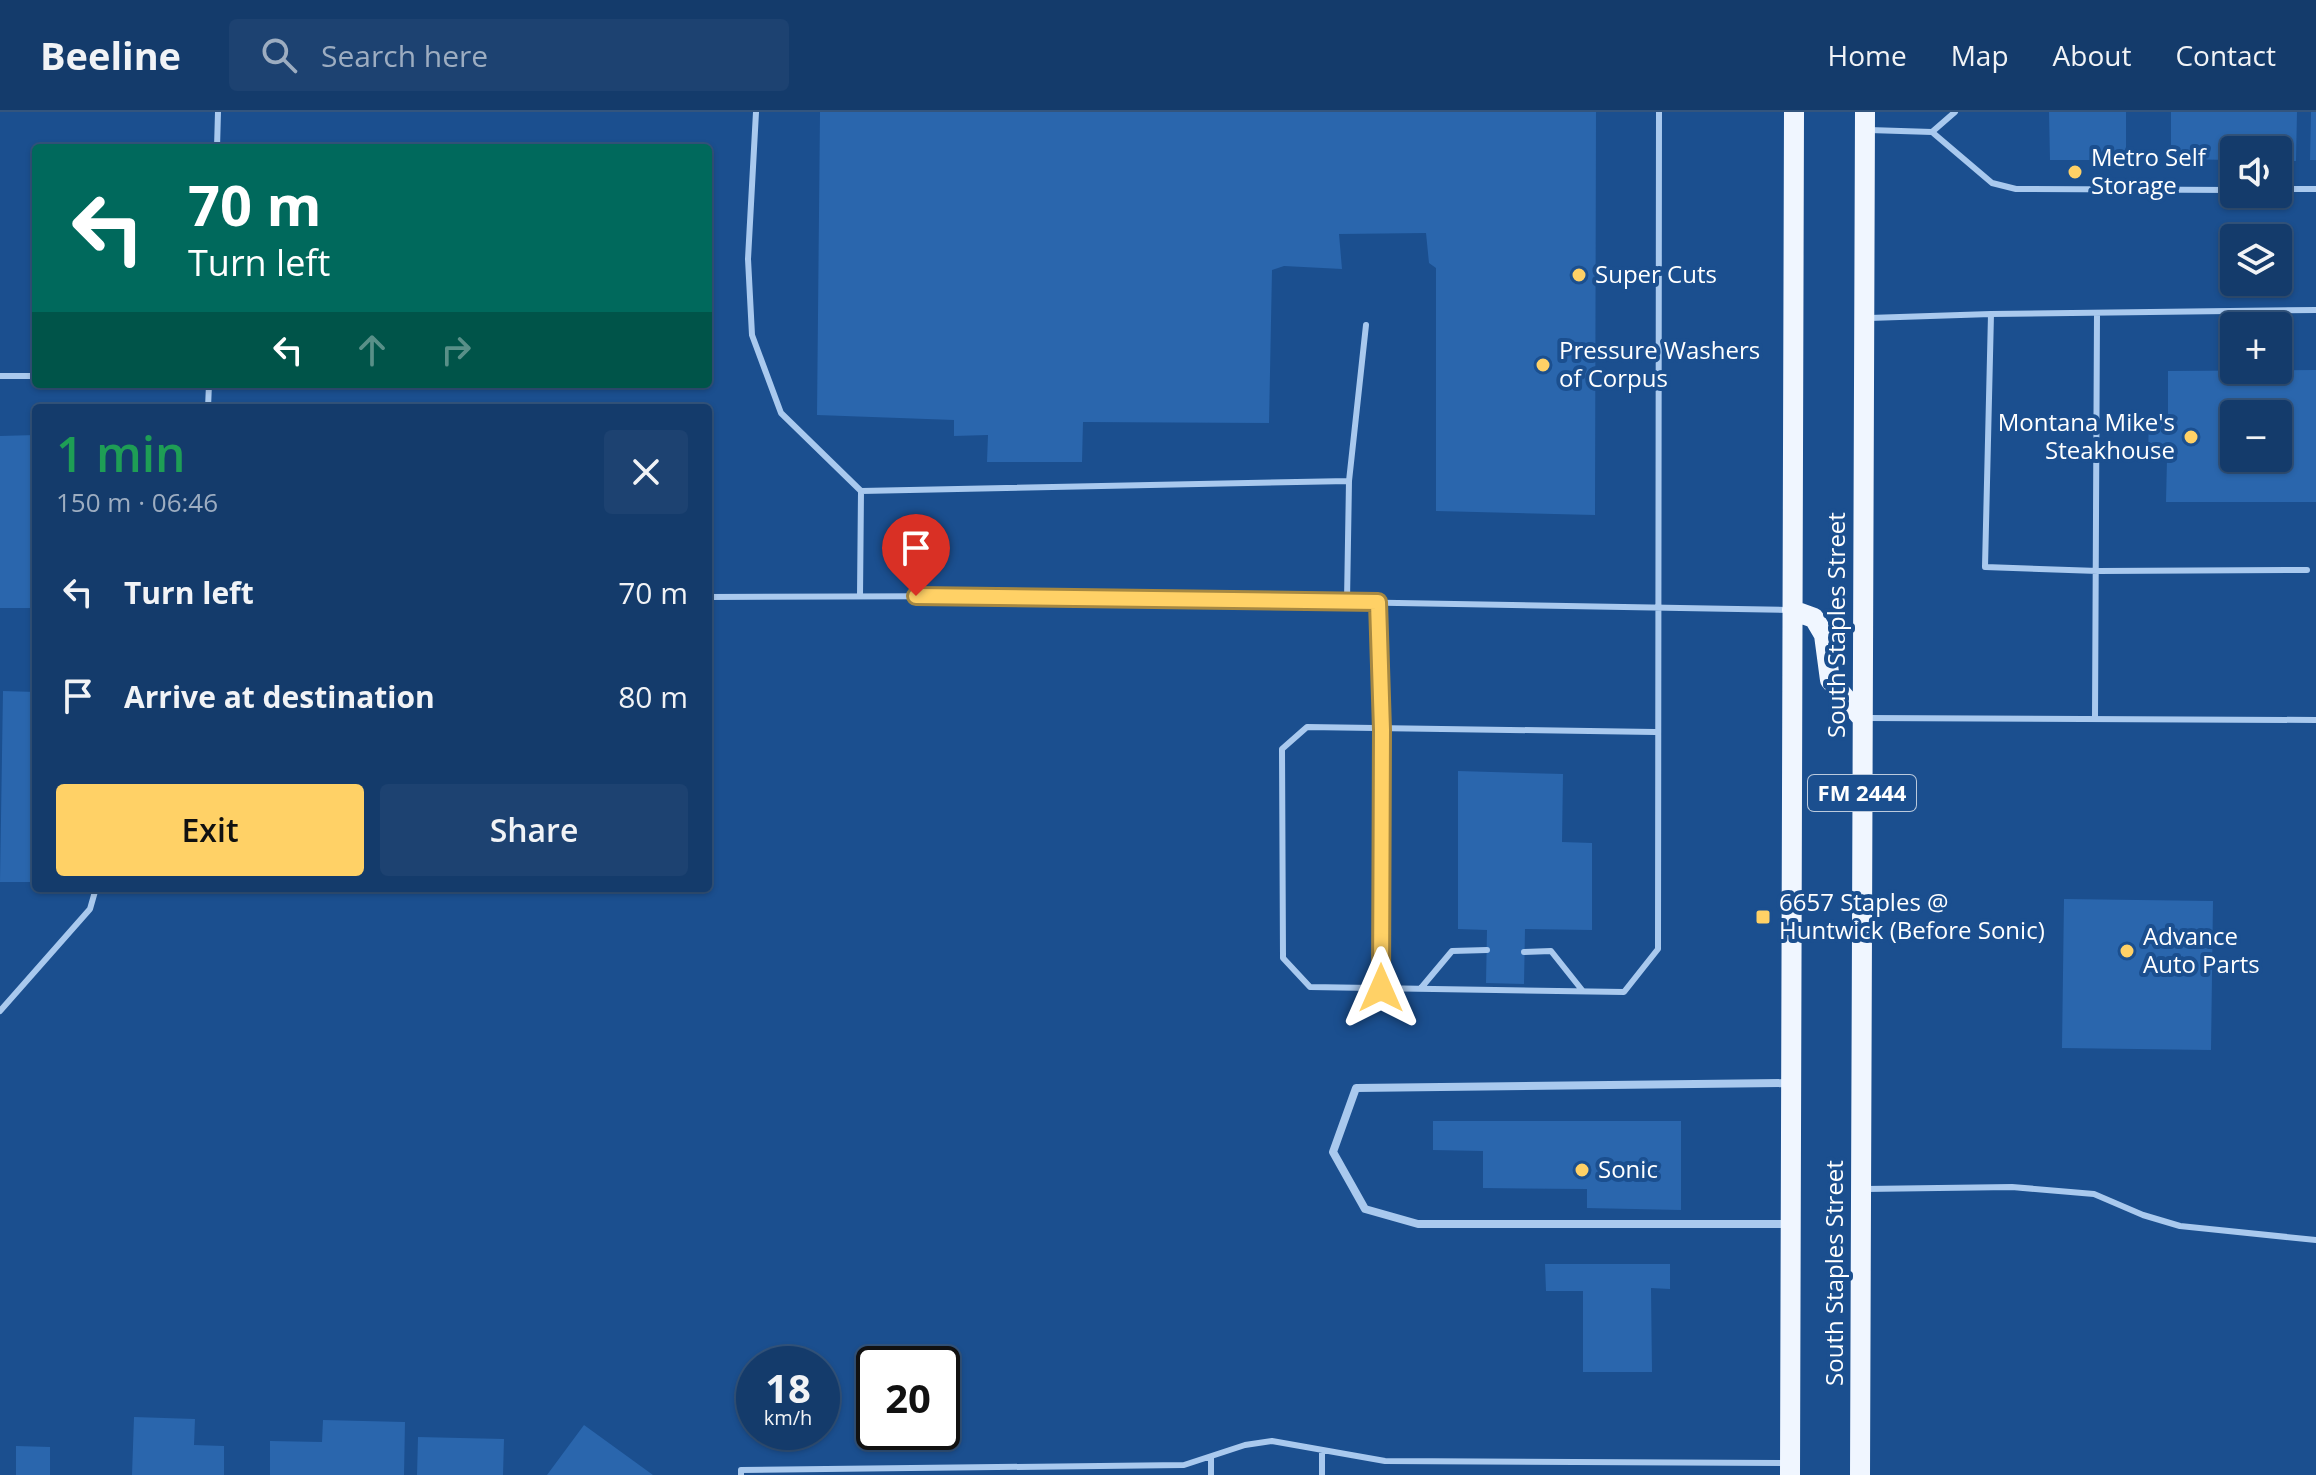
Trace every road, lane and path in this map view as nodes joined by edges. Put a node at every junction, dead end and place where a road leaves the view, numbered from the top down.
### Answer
1 (218, 112) edge
2 (756, 112) edge
3 (1659, 112) edge
4 (1794, 112) edge
5 (1955, 112) edge
6 (1865, 121) edge
7 (1932, 132) junction
8 (217, 144) edge
9 (2292, 189) edge
10 (2316, 189) edge
11 (2220, 190) edge
12 (2316, 310) edge
13 (2097, 313) junction
14 (1991, 314) junction
15 (1864, 318) junction
16 (1366, 325) dead end
17 (0, 376) edge
18 (32, 376) edge
19 (1349, 481) junction
20 (861, 491) junction
21 (2307, 570) dead end
22 (2098, 571) junction
23 (860, 596) junction
24 (712, 597) edge
25 (1347, 601) junction
26 (1378, 602) junction
27 (1656, 605) junction
28 (1792, 610) junction
29 (1862, 718) junction
30 (2095, 719) junction
31 (2316, 720) edge
32 (1382, 730) junction
33 (1655, 732) junction
34 (95, 892) edge
35 (1487, 950) dead end
36 (1524, 952) dead end
37 (1381, 988) junction
38 (1421, 988) junction
39 (1582, 990) junction
40 (0, 1011) edge
41 (1791, 1083) junction
42 (1861, 1189) junction
43 (1790, 1224) junction
44 (2316, 1240) edge
45 (1322, 1451) junction
46 (1211, 1458) junction
47 (1790, 1469) edge
48 (741, 1475) edge
49 (1211, 1475) edge
50 (1322, 1475) edge
51 (1860, 1475) edge

1 - 8 lane
2 - 20 lane
3 - 27 lane
4 - 28 main road, South Staples Street / FM 2444
5 - 7 lane
6 - 7 lane
6 - 15 main road, South Staples Street / FM 2444
7 - 11 lane
9 - 10 lane
12 - 13 lane
13 - 14 lane
13 - 22 lane
14 - 15 lane
14 - 22 lane
15 - 29 main road, South Staples Street / FM 2444
16 - 19 lane
17 - 18 lane
19 - 20 lane
19 - 25 lane
20 - 23 lane
21 - 22 lane
22 - 30 lane
23 - 24 lane
23 - 25 lane
25 - 26 lane
26 - 27 lane
26 - 32 lane
27 - 28 lane
27 - 33 lane
28 - 29 main road
28 - 41 main road, South Staples Street / FM 2444
29 - 30 lane
29 - 42 main road, South Staples Street / FM 2444
30 - 31 lane
32 - 33 lane
32 - 37 lane
32 - 37 lane
33 - 39 lane
34 - 40 lane
35 - 38 lane
36 - 39 lane
37 - 38 lane
38 - 39 lane
41 - 43 main road, South Staples Street / FM 2444
41 - 43 street
42 - 44 lane
42 - 51 main road, South Staples Street / FM 2444
43 - 47 main road, South Staples Street / FM 2444
45 - 46 lane
45 - 47 lane
45 - 50 lane
46 - 48 lane
46 - 49 lane

